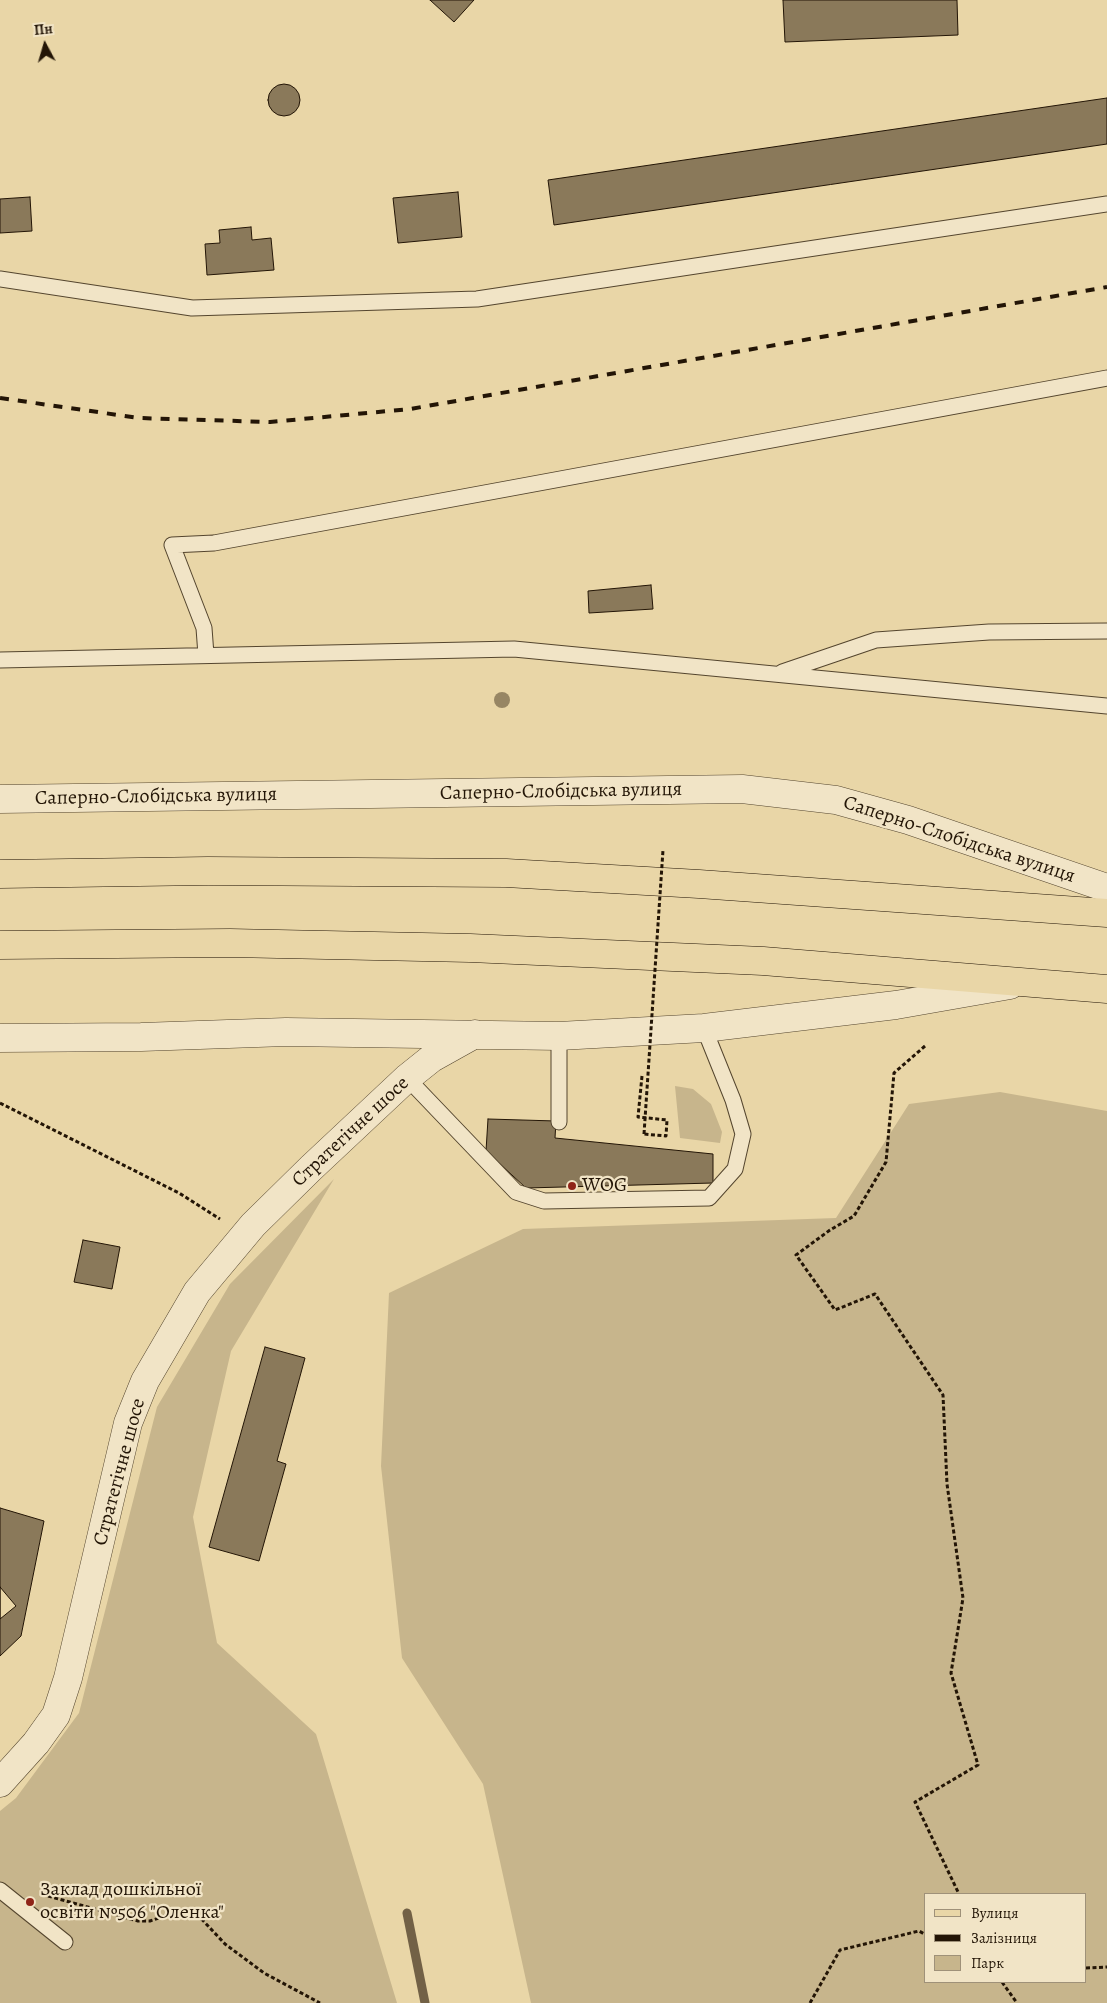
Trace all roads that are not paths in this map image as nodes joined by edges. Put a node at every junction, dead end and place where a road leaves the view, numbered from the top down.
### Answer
1 (1107, 204) edge
2 (0, 279) edge
3 (1107, 378) edge
4 (1107, 631) edge
5 (206, 655) junction
6 (0, 660) edge
7 (776, 674) junction
8 (1107, 706) edge
9 (0, 799) edge
10 (0, 874) edge
11 (1107, 888) edge
12 (1107, 913) edge
13 (0, 945) edge
14 (1030, 982) junction
15 (1107, 989) edge
16 (704, 1028) junction
17 (475, 1033) junction
18 (559, 1036) junction
19 (0, 1038) edge
20 (407, 1078) junction
21 (559, 1122) dead end
22 (0, 1783) edge
23 (0, 1890) edge
24 (65, 1942) dead end

1 - 2 lane
3 - 5 lane
4 - 7 lane
5 - 6 lane
5 - 7 lane
7 - 8 lane
9 - 11 street, Саперно-Слобідська вулиця
10 - 12 main road, Саперно-Слобідська вулиця
13 - 14 main road
14 - 15 main road
14 - 16 street
16 - 18 street
16 - 20 lane
17 - 18 street
17 - 19 street
17 - 20 street, Стратегічне шосе
18 - 21 lane
20 - 22 street, Стратегічне шосе
23 - 24 lane

